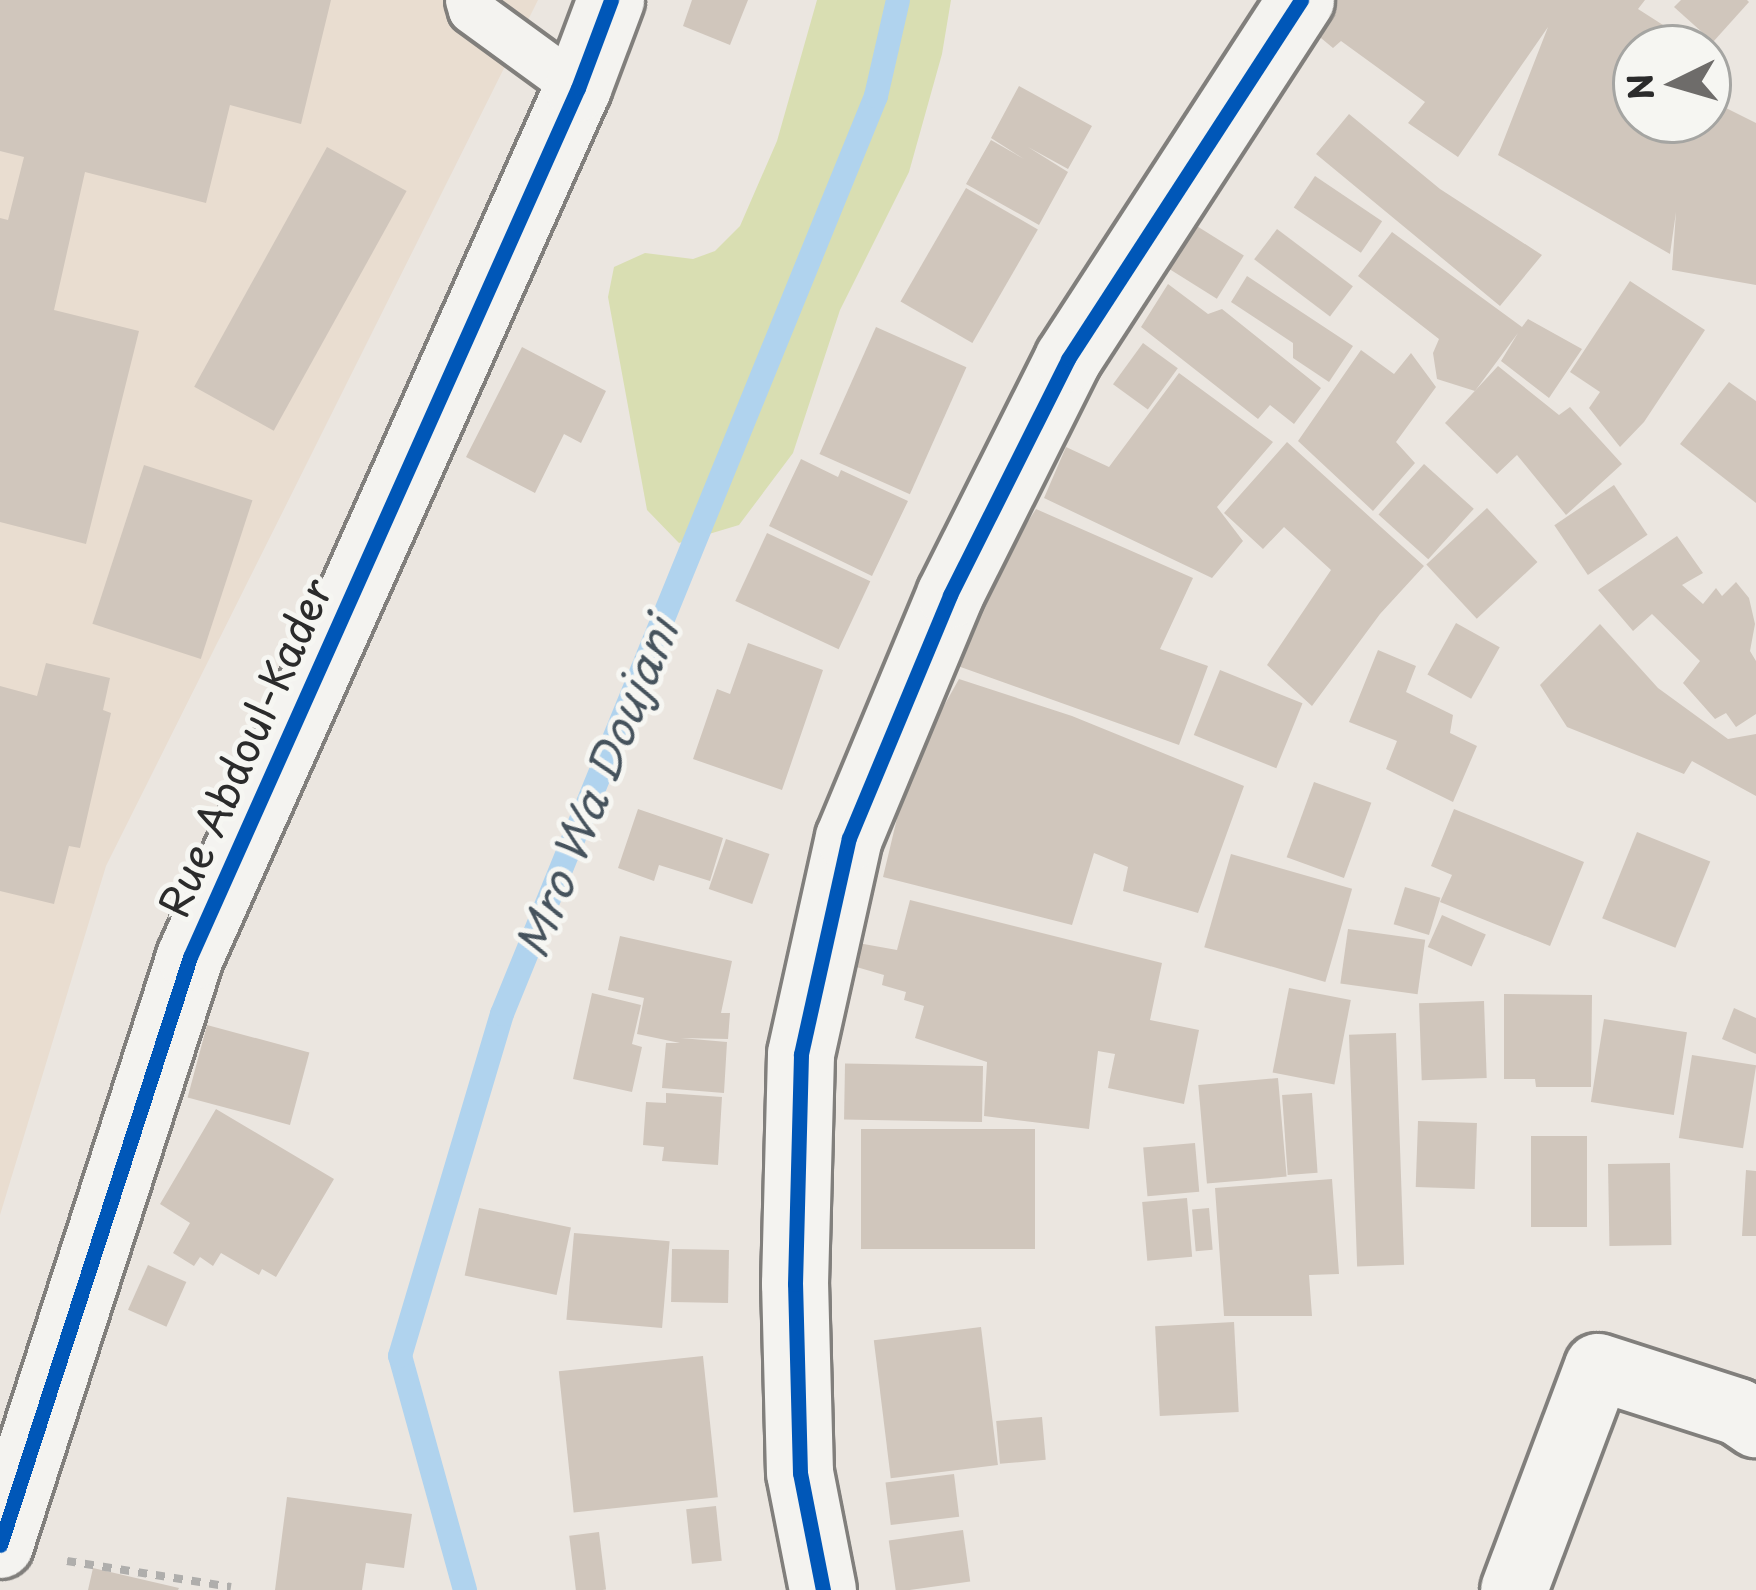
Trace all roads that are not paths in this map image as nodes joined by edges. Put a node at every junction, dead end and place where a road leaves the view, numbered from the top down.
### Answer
1 (467, 0) edge
2 (610, 0) edge
3 (1301, 0) edge
4 (578, 88) junction
5 (1756, 1424) edge
6 (31, 1552) edge
7 (823, 1590) edge
8 (1514, 1590) edge

1 - 4 lane
2 - 4 street, Rue Abdoul-Kader
3 - 7 street
4 - 6 street, Rue Abdoul-Kader
5 - 8 street

